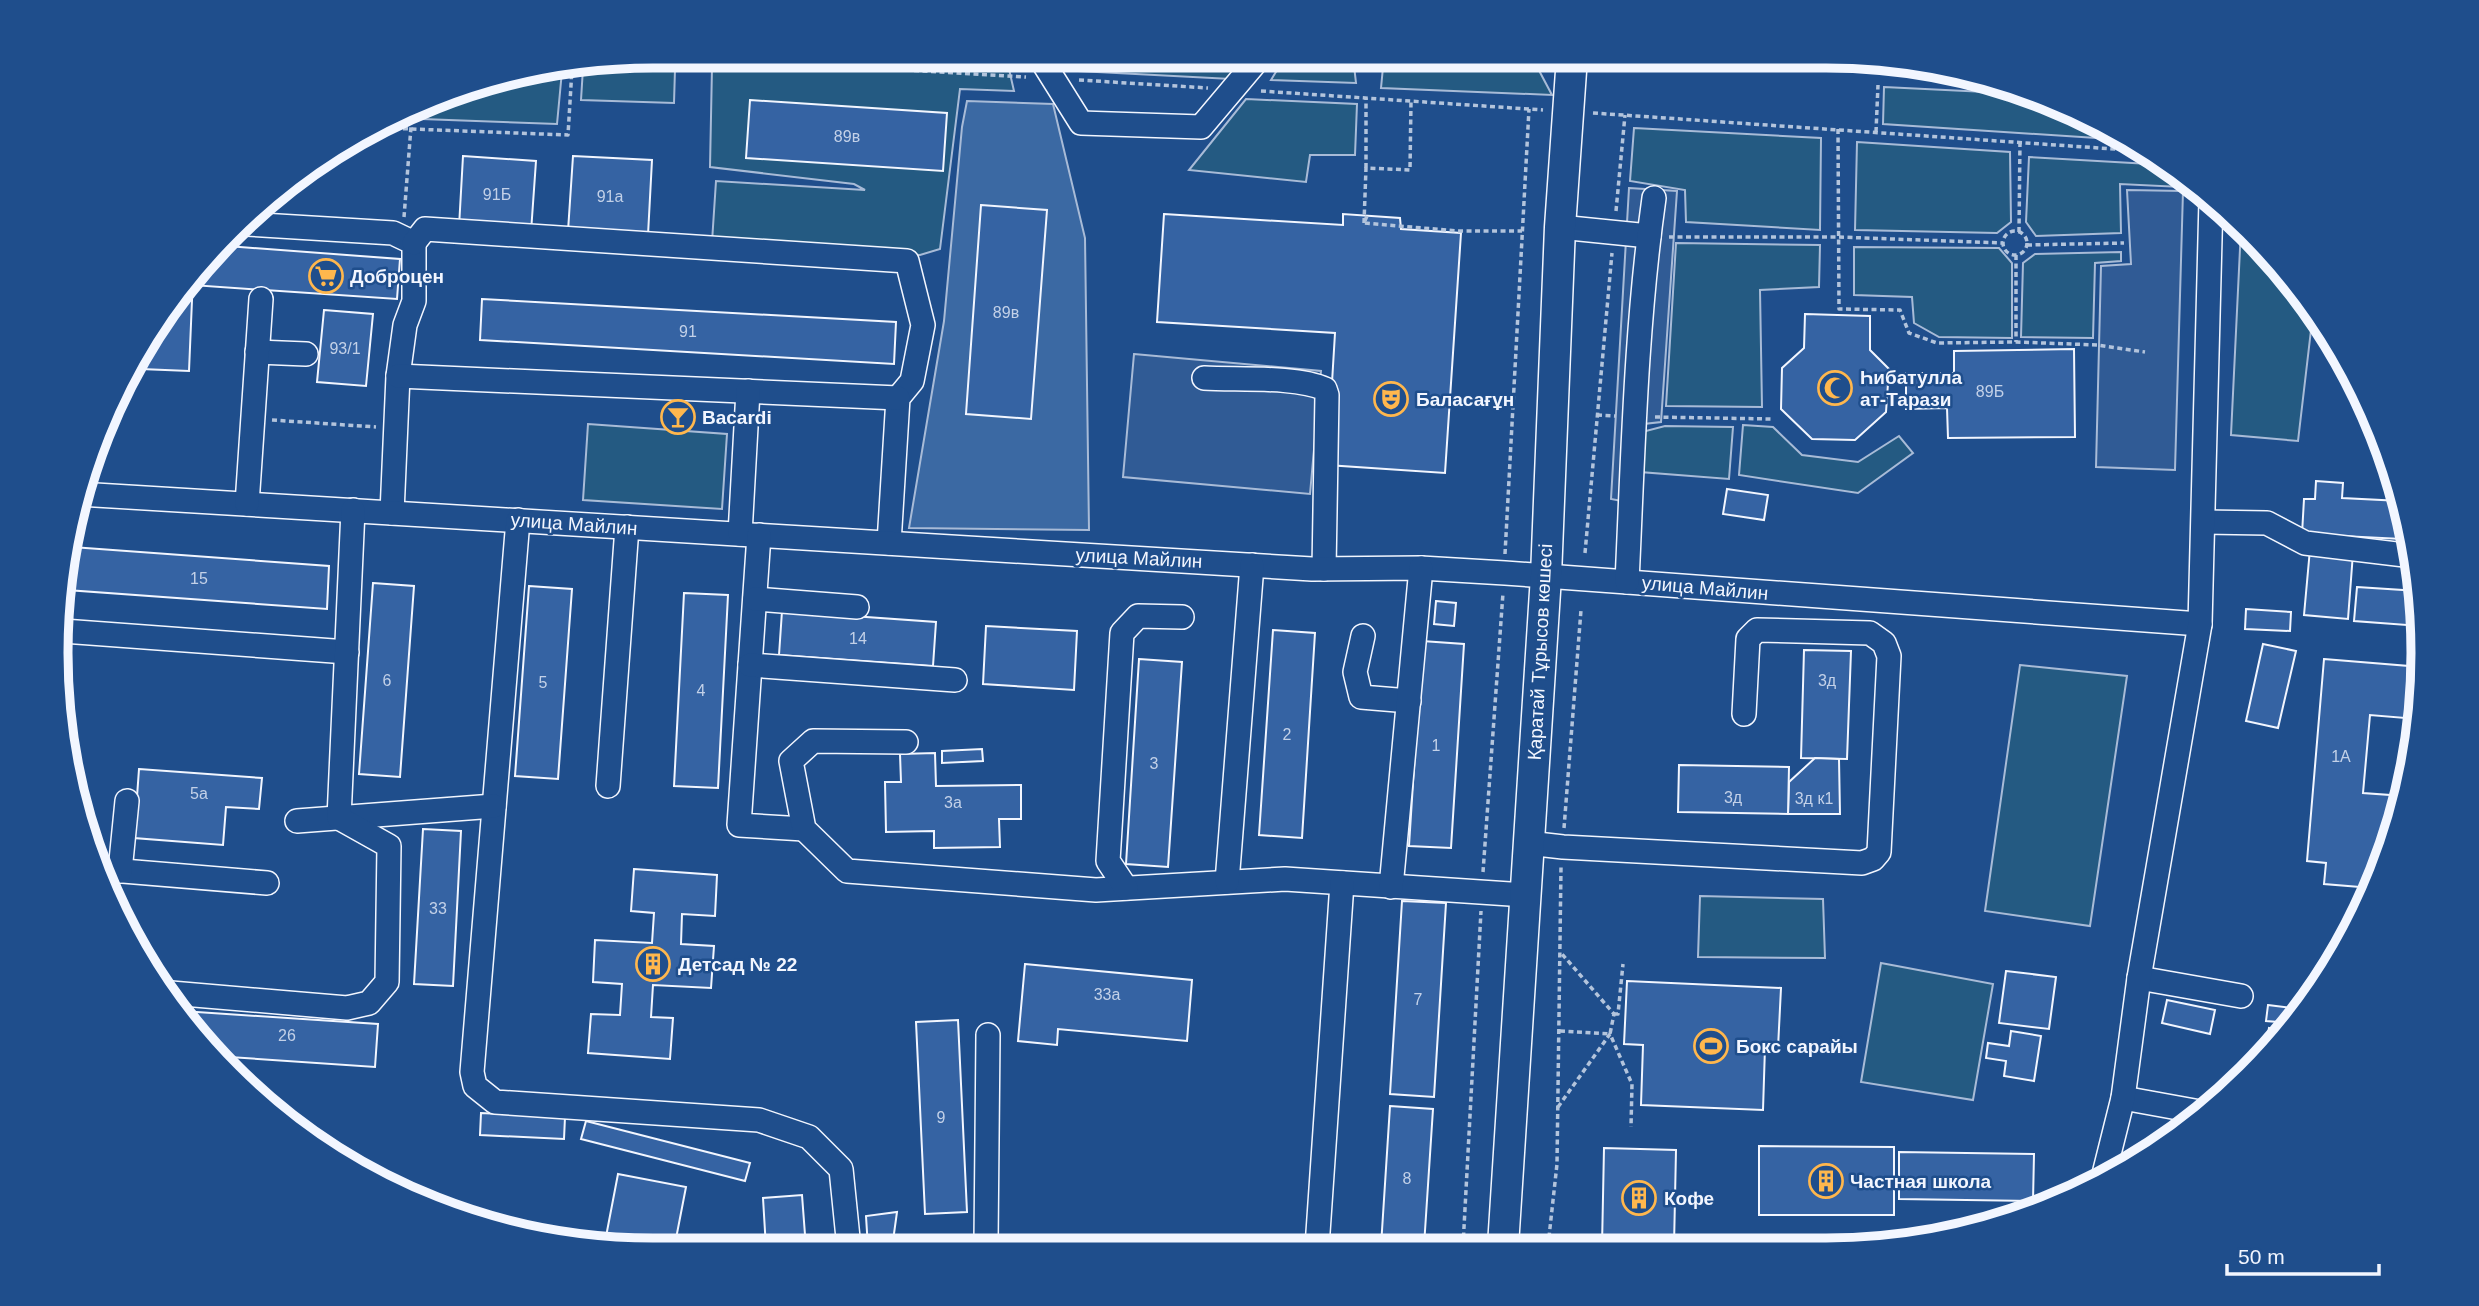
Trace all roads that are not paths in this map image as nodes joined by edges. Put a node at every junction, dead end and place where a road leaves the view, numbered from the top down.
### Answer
1 (1046, 68) edge
2 (1251, 68) edge
3 (1571, 68) edge
4 (1654, 198) dead end
5 (2211, 212) edge
6 (255, 225) edge
7 (1560, 227) junction
8 (1649, 236) junction
9 (408, 240) junction
10 (261, 299) dead end
11 (257, 352) junction
12 (306, 354) dead end
13 (398, 376) junction
14 (1204, 379) dead end
15 (748, 391) junction
16 (898, 398) junction
17 (90, 495) edge
18 (247, 504) junction
19 (352, 510) junction
20 (392, 513) junction
21 (518, 520) junction
22 (2204, 522) junction
23 (627, 527) junction
24 (750, 534) junction
25 (889, 543) junction
26 (2402, 555) edge
27 (1252, 565) junction
28 (1421, 568) junction
29 (1324, 569) junction
30 (1546, 576) junction
31 (1627, 582) junction
32 (755, 599) junction
33 (858, 607) dead end
34 (1182, 617) dead end
35 (2200, 624) junction
36 (69, 631) edge
37 (1363, 636) dead end
38 (346, 652) junction
39 (750, 665) junction
40 (955, 680) dead end
41 (1409, 701) junction
42 (1744, 714) dead end
43 (905, 742) dead end
44 (608, 786) dead end
45 (127, 801) dead end
46 (494, 806) junction
47 (339, 818) junction
48 (297, 821) dead end
49 (804, 829) junction
50 (1528, 843) junction
51 (110, 870) edge
52 (1227, 882) junction
53 (267, 883) dead end
54 (1342, 883) junction
55 (1391, 887) junction
56 (1126, 888) junction
57 (1525, 895) junction
58 (2139, 978) junction
59 (178, 994) edge
60 (2241, 996) dead end
61 (988, 1035) dead end
62 (2123, 1098) junction
63 (2190, 1110) edge
64 (2106, 1165) edge
65 (848, 1238) edge
66 (983, 1238) edge
67 (1318, 1238) edge
68 (1504, 1238) edge

1 - 2 street
3 - 7 main road, Қаратай Тұрысов көшесі
4 - 8 street
5 - 22 street
6 - 9 street
7 - 8 street
7 - 30 main road, Қаратай Тұрысов көшесі
8 - 31 street
9 - 13 street
9 - 16 street
10 - 11 street
11 - 12 street
11 - 18 street
13 - 15 street
13 - 20 street
14 - 29 street
15 - 16 street
15 - 24 street
16 - 25 street
17 - 18 street, улица Майлин
18 - 19 street, улица Майлин
19 - 20 street, улица Майлин
19 - 38 street
20 - 21 street, улица Майлин
21 - 23 street, улица Майлин
21 - 46 street
22 - 26 street
22 - 35 street
23 - 24 street, улица Майлин
23 - 44 street
24 - 25 street, улица Майлин
24 - 32 street
25 - 27 street, улица Майлин
27 - 29 street, улица Майлин
27 - 52 street
28 - 29 street, улица Майлин
28 - 30 street, улица Майлин
28 - 41 street
30 - 31 street, улица Майлин
30 - 50 main road, Қаратай Тұрысов көшесі
31 - 35 street, улица Майлин
32 - 33 street
32 - 39 street
34 - 56 street
35 - 58 street
36 - 38 street
37 - 41 street
38 - 47 street
39 - 40 street
39 - 49 street
41 - 55 street
42 - 50 street
43 - 49 street
45 - 51 street
46 - 47 street
46 - 65 street
47 - 48 street
47 - 59 street
49 - 56 street
50 - 57 main road, Қаратай Тұрысов көшесі
51 - 53 street
52 - 54 street
52 - 56 street
54 - 55 street
54 - 67 street
55 - 57 street
57 - 68 main road, Қаратай Тұрысов көшесі
58 - 60 street
58 - 62 street
61 - 66 street
62 - 63 street
62 - 64 street

